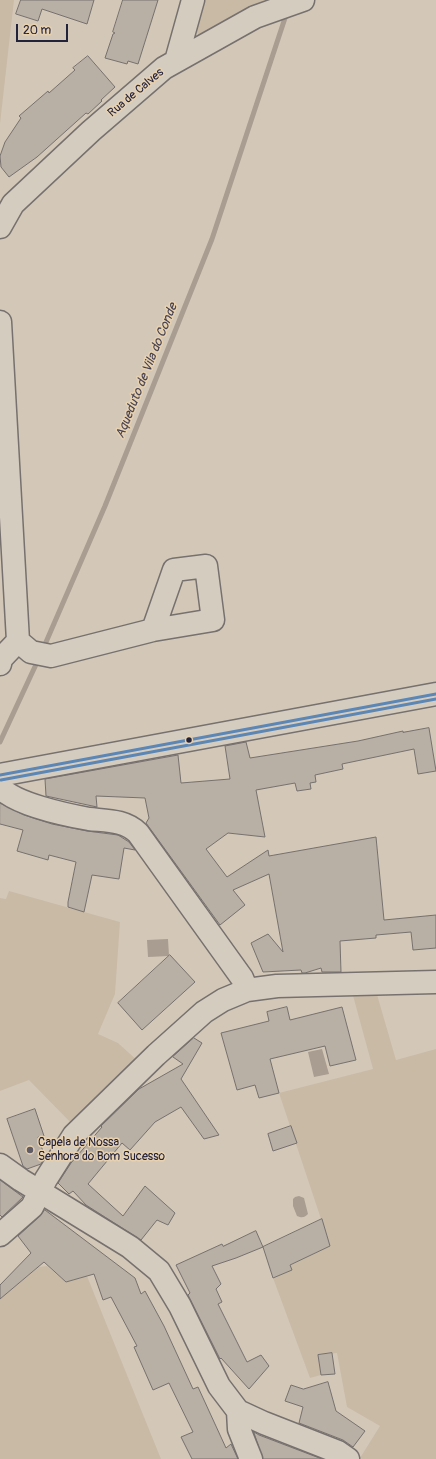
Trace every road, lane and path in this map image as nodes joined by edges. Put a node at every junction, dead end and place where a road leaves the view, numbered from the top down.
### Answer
1 (193, 0) edge
2 (303, 0) edge
3 (176, 61) junction
4 (0, 227) edge
5 (0, 322) edge
6 (153, 630) dead end
7 (18, 641) junction
8 (0, 664) edge
9 (436, 694) edge
10 (0, 775) edge
11 (0, 787) edge
12 (436, 982) edge
13 (247, 990) junction
14 (0, 1165) edge
15 (40, 1190) junction
16 (0, 1235) edge
17 (238, 1411) junction
18 (251, 1459) edge
19 (348, 1459) edge

1 - 3 street
2 - 3 street, Rua de Calves
3 - 4 street, Rua de Calves
5 - 7 street
6 - 7 street
7 - 8 street
9 - 10 street
11 - 13 street
12 - 13 street
13 - 15 street
14 - 15 street
15 - 16 street
15 - 17 street
17 - 18 street
17 - 19 street

